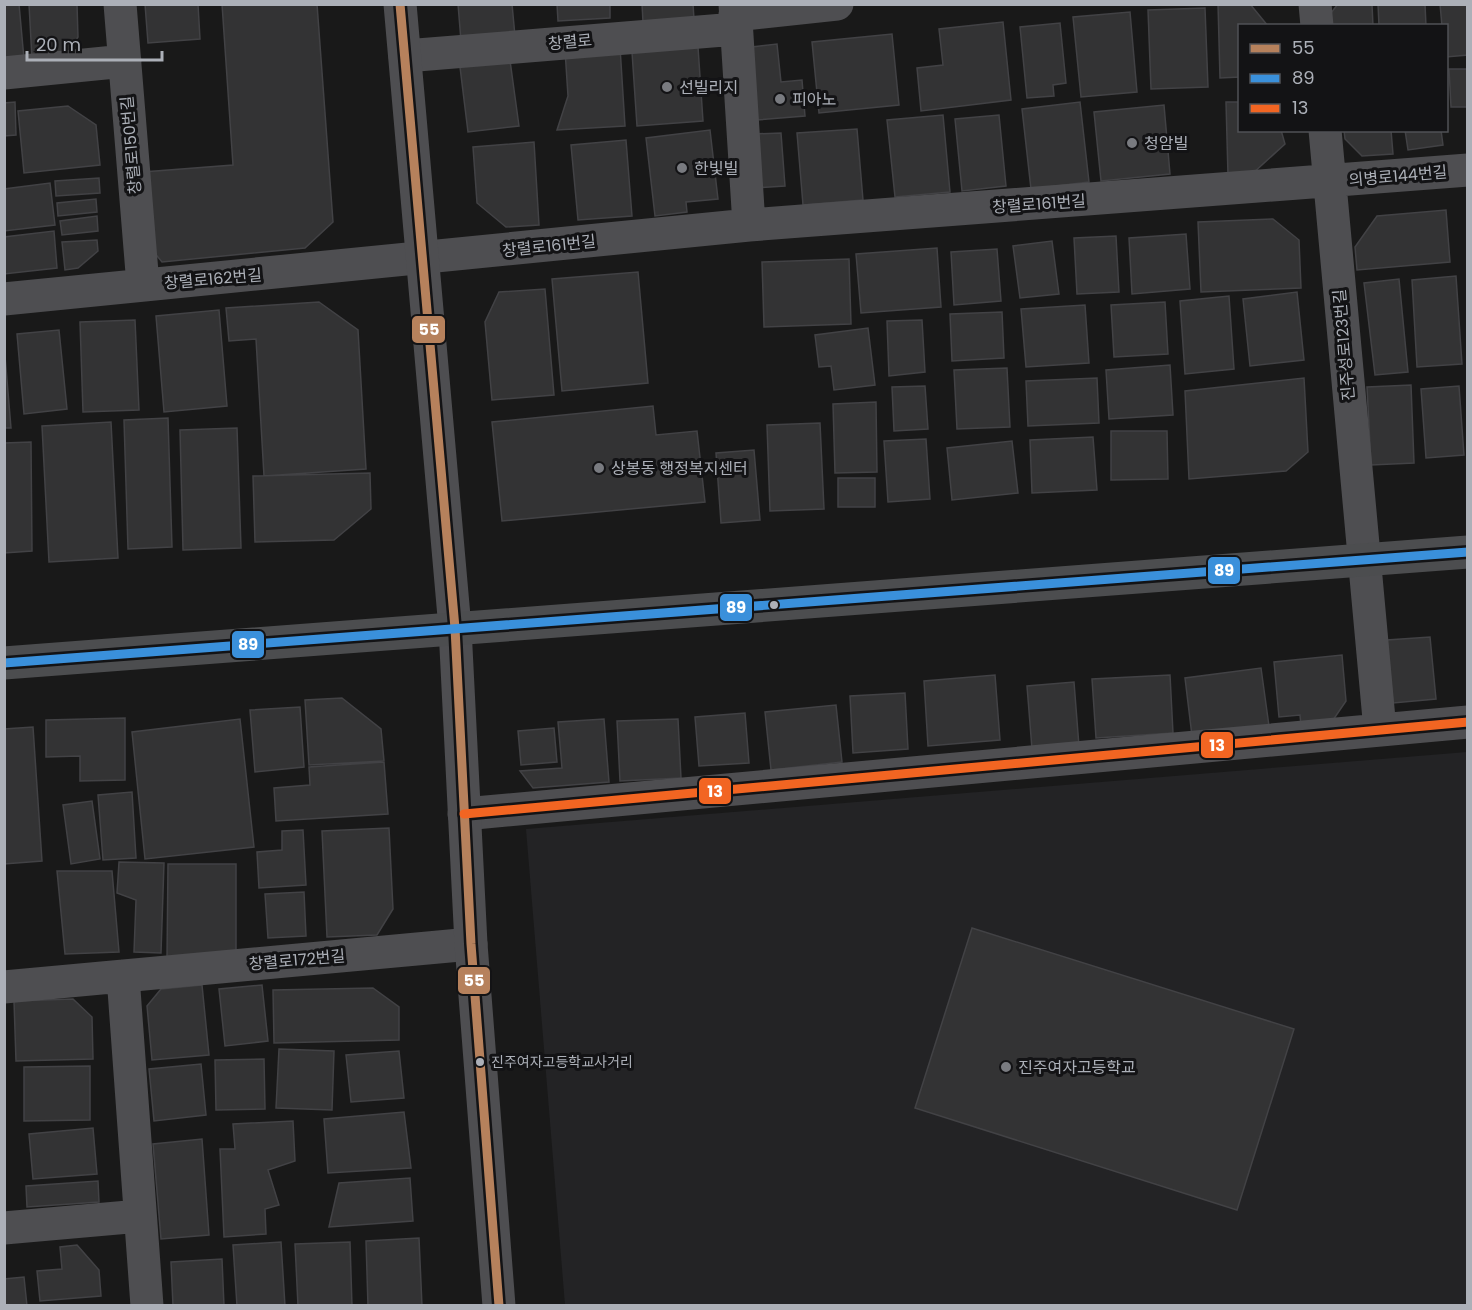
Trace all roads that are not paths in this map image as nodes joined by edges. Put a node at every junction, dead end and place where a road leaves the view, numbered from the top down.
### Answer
1 (120, 4) edge
2 (400, 4) edge
3 (837, 4) edge
4 (1315, 4) edge
5 (736, 16) edge
6 (1317, 24) edge
7 (405, 56) junction
8 (125, 61) junction
9 (4, 73) edge
10 (1325, 132) edge
11 (1467, 170) edge
12 (1328, 182) junction
13 (749, 225) junction
14 (421, 260) junction
15 (143, 285) junction
16 (4, 299) edge
17 (1467, 552) edge
18 (1364, 560) junction
19 (454, 628) junction
20 (4, 663) edge
21 (1467, 722) edge
22 (1380, 730) junction
23 (464, 814) junction
24 (471, 944) junction
25 (123, 976) junction
26 (4, 987) edge
27 (140, 1216) junction
28 (4, 1228) edge
29 (147, 1305) edge
30 (499, 1305) edge

1 - 8 street, 창렬로150번길
2 - 7 street
3 - 5 street
4 - 6 street
5 - 7 street, 창렬로
5 - 13 street
7 - 14 street
8 - 9 street
8 - 15 street, 창렬로150번길
10 - 12 street, 진주성로123번길
11 - 12 street, 의병로144번길
12 - 13 street, 창렬로161번길
12 - 18 street, 진주성로123번길
13 - 14 street, 창렬로161번길
14 - 15 street, 창렬로162번길
14 - 19 street
15 - 16 street, 창렬로162번길
17 - 18 main road
18 - 19 main road
18 - 22 street, 진주성로123번길
19 - 20 main road
19 - 23 street
21 - 22 street
22 - 23 street
23 - 24 street
24 - 25 street, 창렬로172번길
24 - 30 street
25 - 26 street, 창렬로172번길
25 - 27 street
27 - 28 street
27 - 29 street

